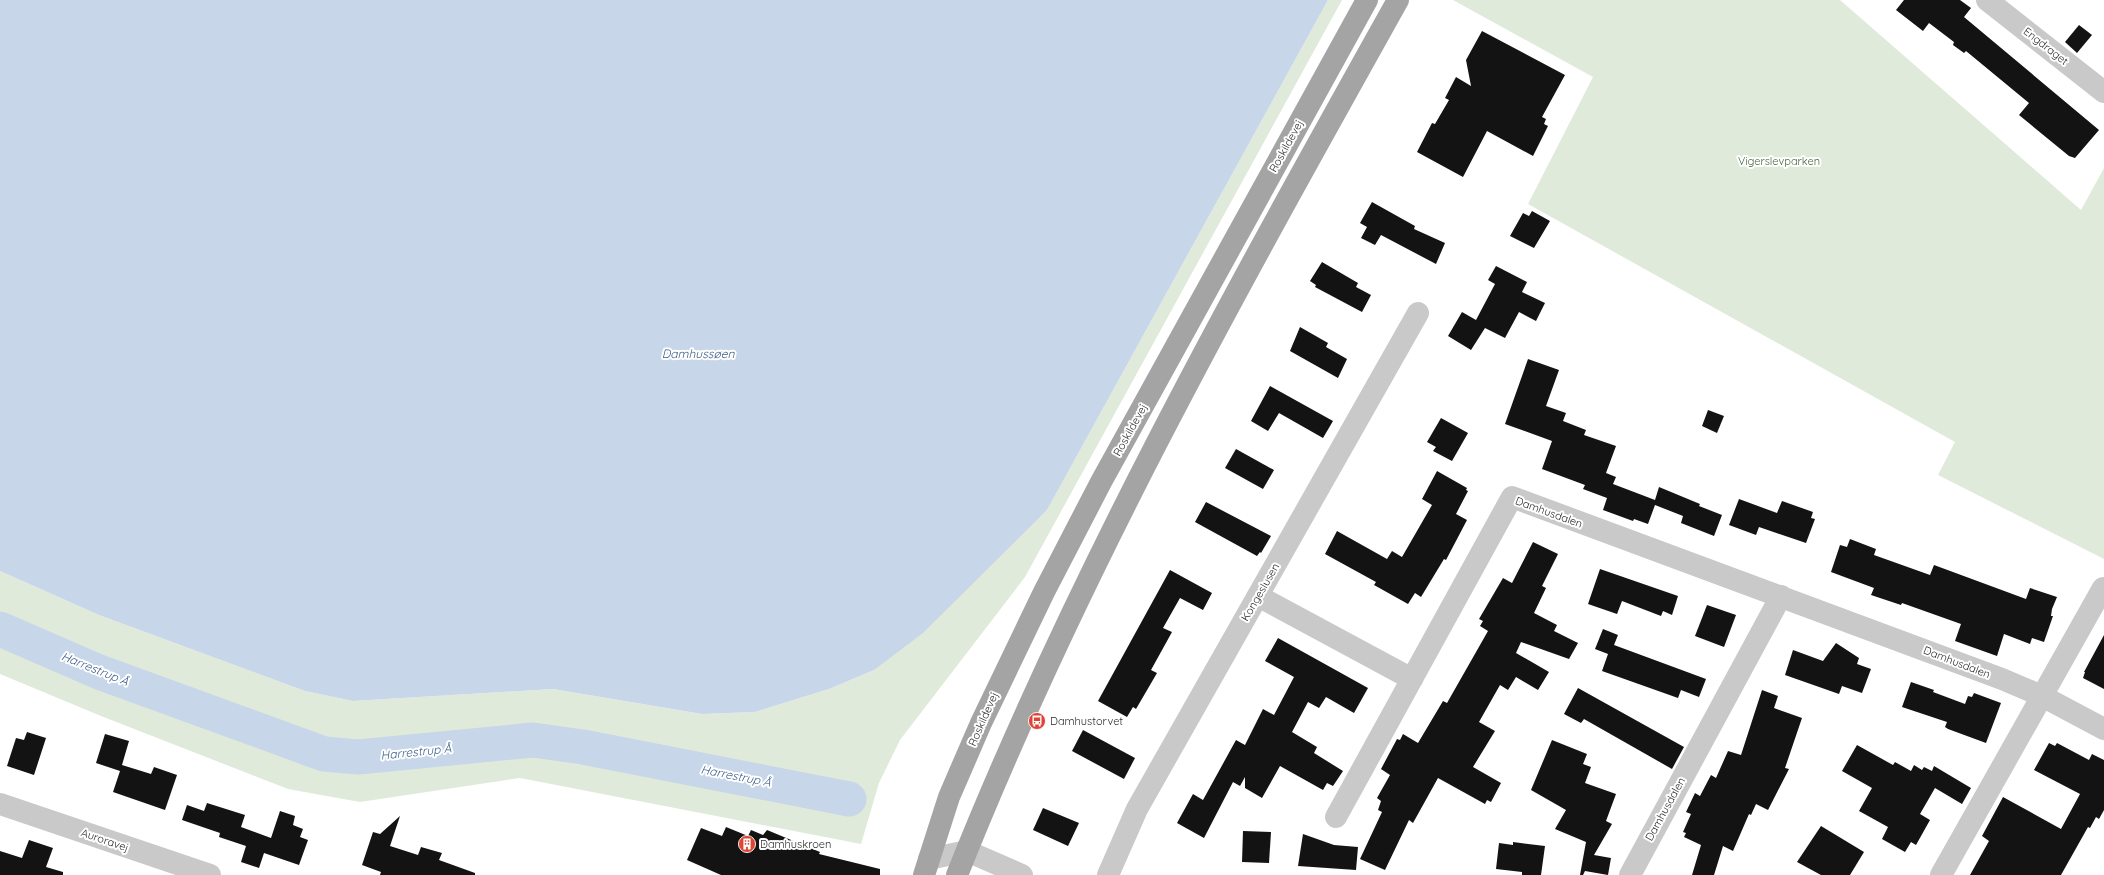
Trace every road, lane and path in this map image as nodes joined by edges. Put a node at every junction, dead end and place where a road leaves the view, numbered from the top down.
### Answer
1 (1367, 0) edge
2 (1398, 0) edge
3 (1987, 0) edge
4 (2104, 92) edge
5 (1418, 313) dead end
6 (2103, 588) dead end
7 (1258, 596) junction
8 (1781, 596) junction
9 (1412, 679) junction
10 (2042, 696) junction
11 (2104, 729) edge
12 (0, 804) edge
13 (1336, 817) dead end
14 (967, 851) junction
15 (927, 867) edge
16 (960, 874) edge
17 (210, 875) edge
18 (1022, 875) edge
19 (1108, 875) edge
20 (1630, 875) edge
21 (1941, 875) edge

1 - 15 main road, Roskildevej
2 - 14 main road
3 - 4 street, Engdraget
5 - 7 street, Kongeslusen
6 - 10 street
7 - 9 street
7 - 19 street, Kongeslusen
8 - 9 street, Damhusdalen
8 - 10 street, Damhusdalen
8 - 20 street, Damhusdalen
9 - 13 street, Damhusdalen
10 - 11 street, Damhusdalen
10 - 21 street
12 - 17 street, Auroravej
14 - 15 street
14 - 16 main road
14 - 18 street
15 - 16 street

